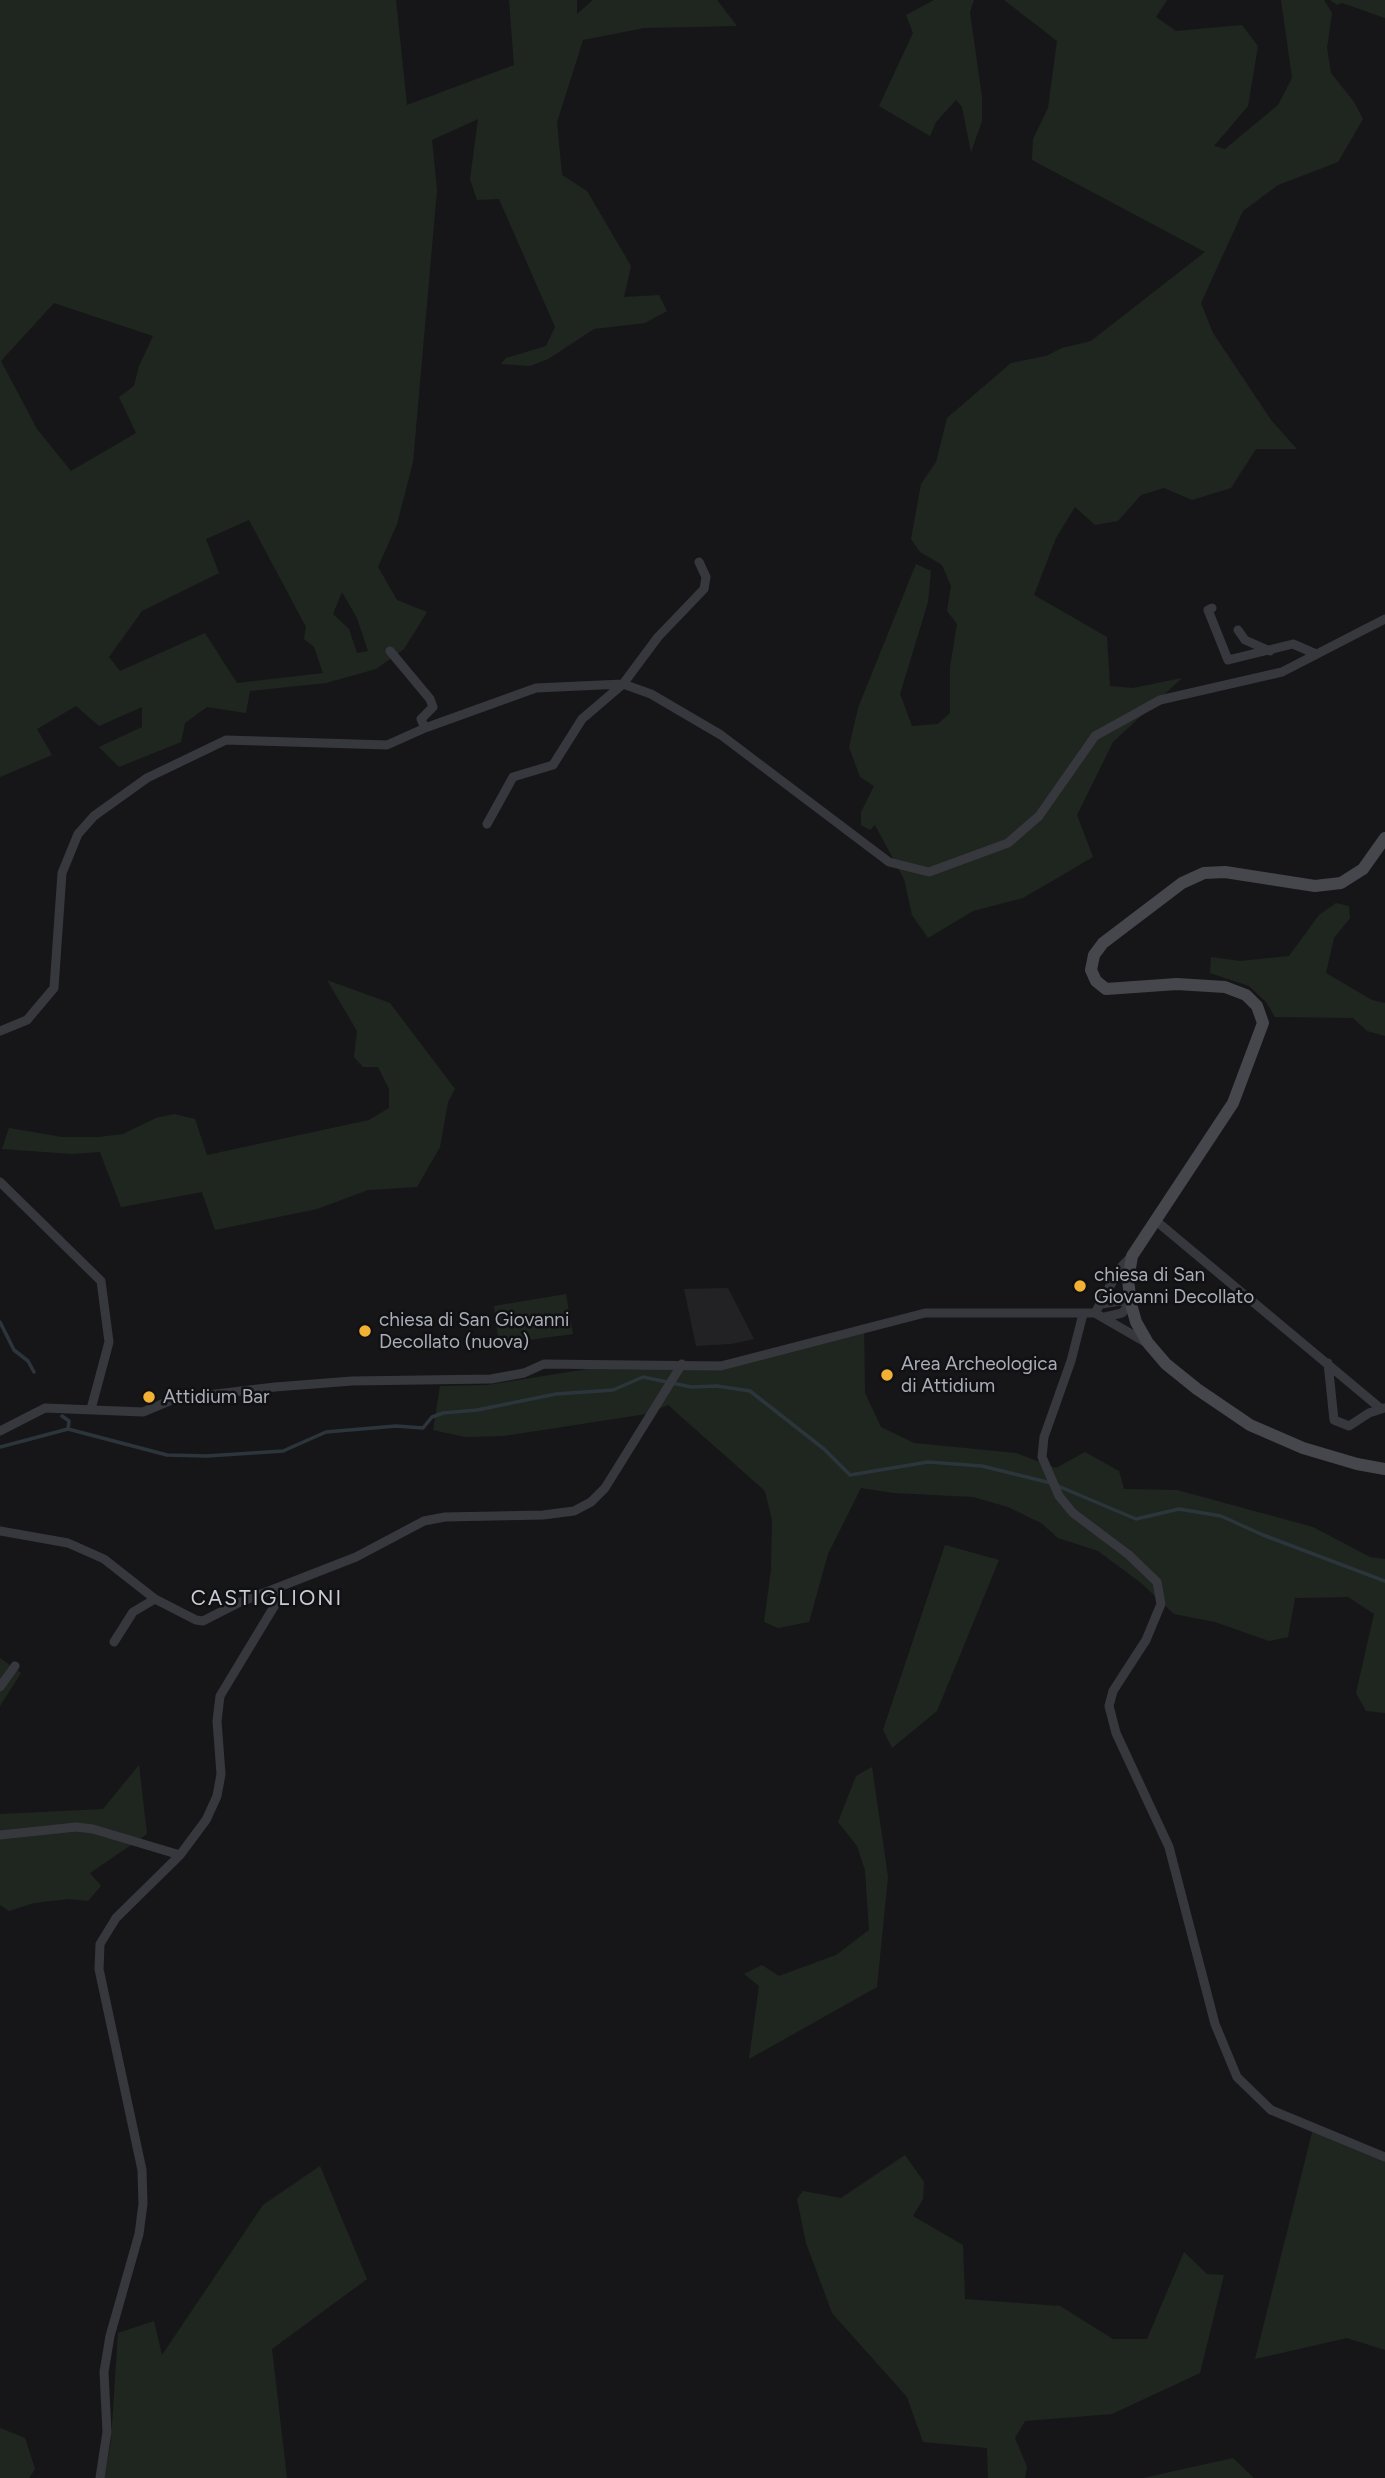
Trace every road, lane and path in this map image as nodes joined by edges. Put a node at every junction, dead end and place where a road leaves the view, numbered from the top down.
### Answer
1 (698, 562) dead end
2 (1212, 608) dead end
3 (1385, 619) edge
4 (1238, 630) dead end
5 (390, 651) dead end
6 (1270, 651) junction
7 (1316, 654) junction
8 (623, 684) junction
9 (425, 728) junction
10 (486, 824) dead end
11 (1385, 838) edge
12 (0, 1031) edge
13 (0, 1182) edge
14 (1155, 1220) junction
15 (1132, 1256) junction
16 (1102, 1304) junction
17 (1131, 1304) junction
18 (1095, 1313) junction
19 (1083, 1314) junction
20 (1105, 1317) junction
21 (1148, 1343) junction
22 (1328, 1363) junction
23 (680, 1367) junction
24 (1382, 1408) edge
25 (91, 1409) junction
26 (0, 1431) edge
27 (1385, 1468) edge
28 (0, 1531) edge
29 (280, 1589) junction
30 (155, 1599) junction
31 (114, 1642) dead end
32 (15, 1666) dead end
33 (0, 1687) edge
34 (0, 1835) edge
35 (180, 1855) junction
36 (1385, 2157) edge
37 (100, 2478) edge

1 - 8 street
2 - 6 street
3 - 7 street
4 - 6 street
5 - 9 street
6 - 7 street
7 - 8 street
8 - 9 street
8 - 10 street
9 - 12 street
11 - 14 main road
13 - 25 street
14 - 15 main road
14 - 22 street
15 - 16 street
15 - 17 main road
16 - 17 street
16 - 18 street
17 - 20 street
17 - 21 main road
18 - 19 street
18 - 20 street
19 - 23 street
19 - 36 street
20 - 21 street
21 - 27 main road
22 - 24 street
22 - 24 street
23 - 25 street
23 - 29 street
25 - 26 street
28 - 30 street
29 - 30 street
29 - 35 street
30 - 31 street
32 - 33 street
34 - 35 street
35 - 37 street

